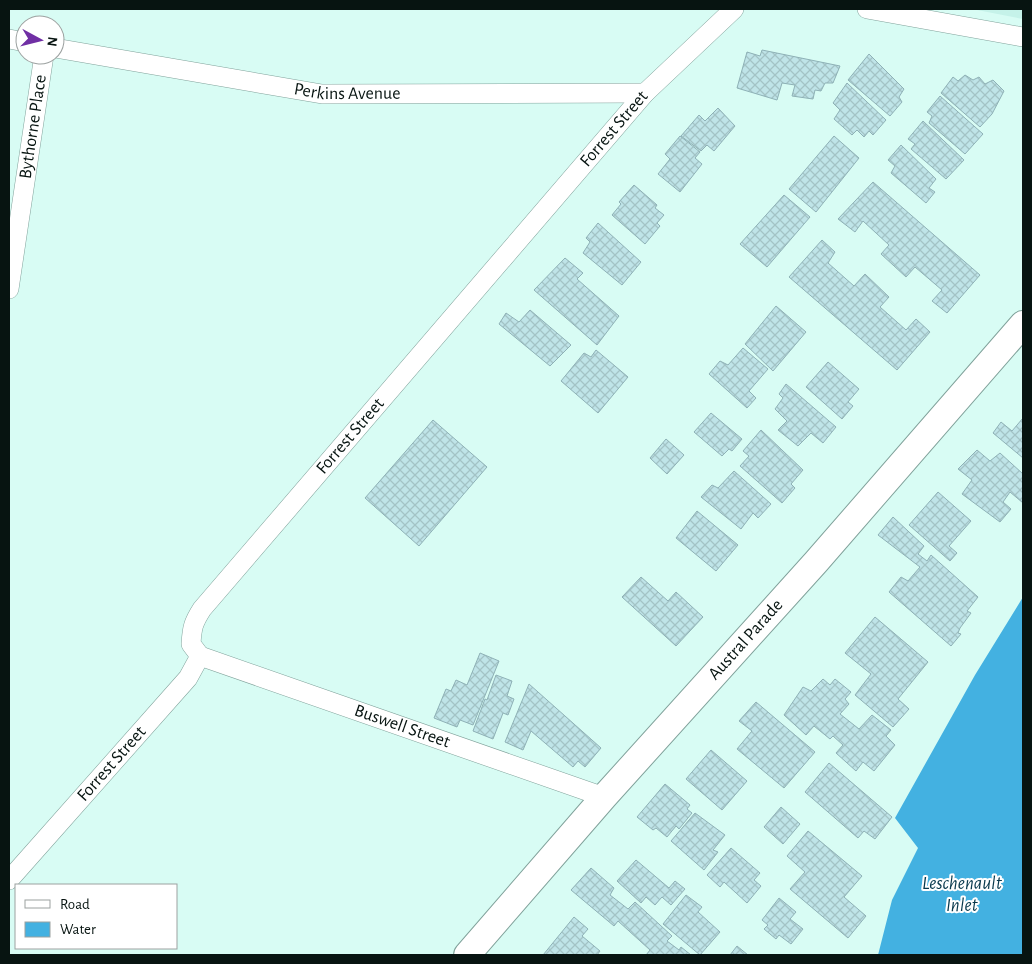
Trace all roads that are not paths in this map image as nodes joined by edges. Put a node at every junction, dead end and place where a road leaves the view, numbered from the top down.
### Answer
1 (734, 9) edge
2 (867, 9) edge
3 (1023, 37) edge
4 (65, 50) edge
5 (43, 65) edge
6 (645, 93) junction
7 (9, 289) edge
8 (1023, 324) edge
9 (200, 656) junction
10 (604, 797) junction
11 (9, 880) edge
12 (472, 954) edge

1 - 6 street, Forrest Street
2 - 3 street
4 - 6 street, Perkins Avenue
5 - 7 street, Bythorne Place
6 - 9 street, Forrest Street
8 - 10 street, Austral Parade
9 - 10 street, Buswell Street
9 - 11 street, Forrest Street
10 - 12 street, Austral Parade

